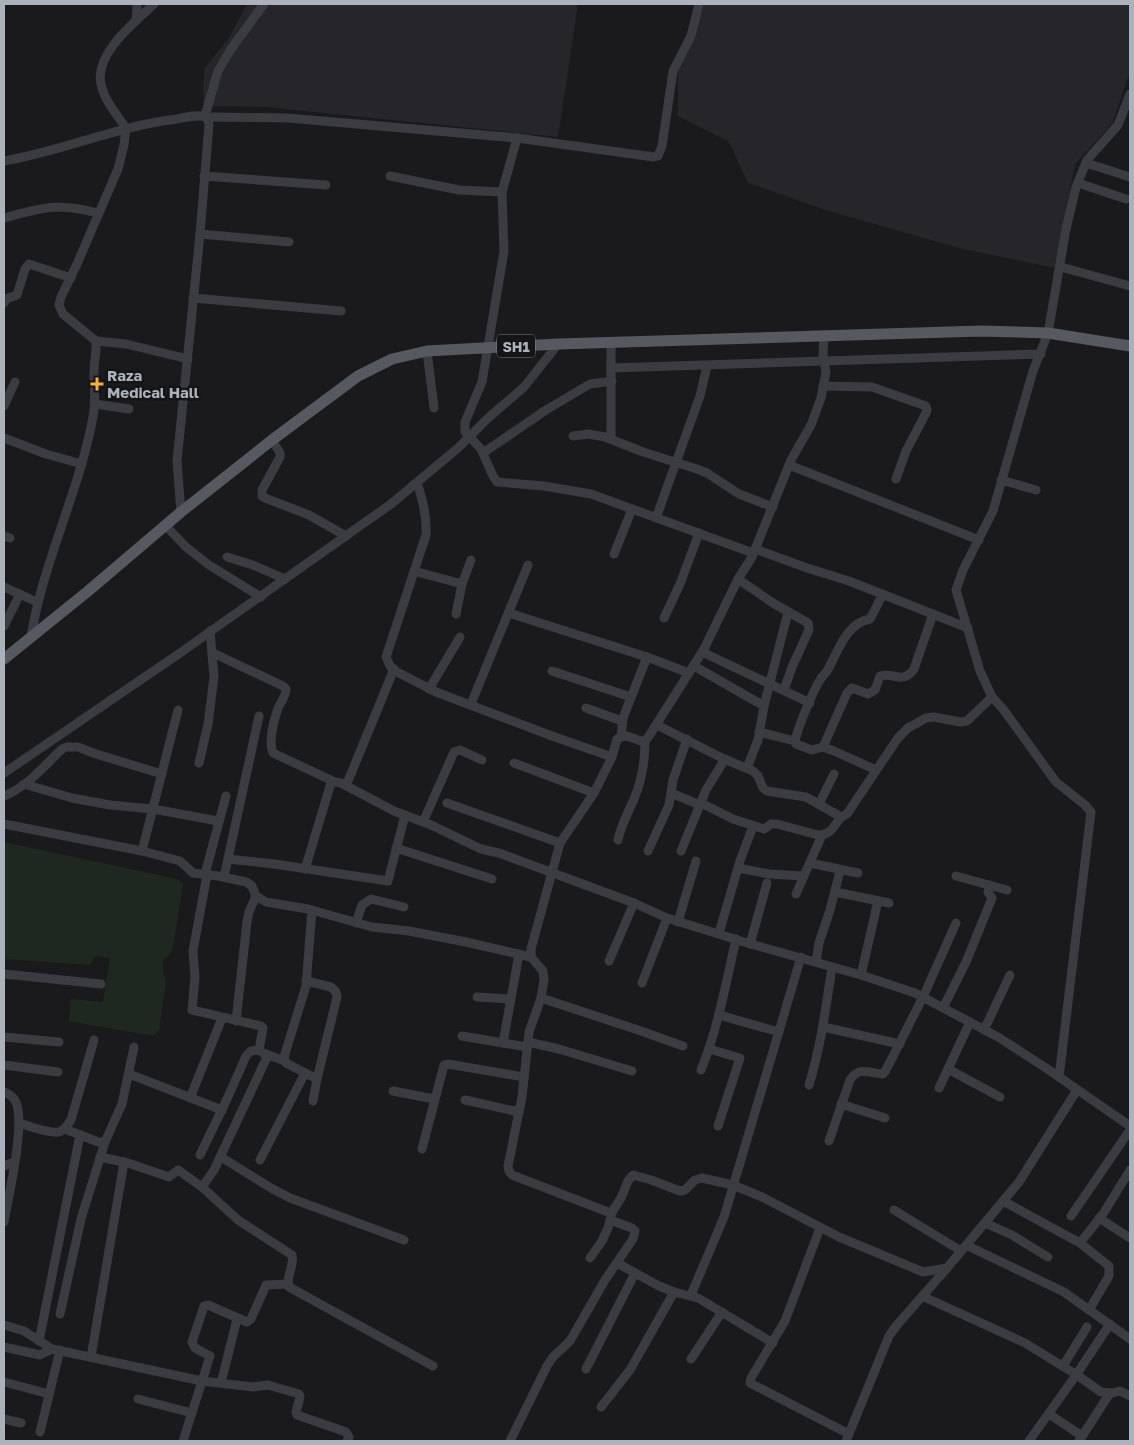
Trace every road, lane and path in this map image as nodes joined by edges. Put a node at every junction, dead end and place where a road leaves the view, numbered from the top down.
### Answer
1 (137, 4) edge
2 (154, 4) edge
3 (264, 4) edge
4 (700, 4) edge
5 (136, 21) junction
6 (1130, 94) edge
7 (206, 116) junction
8 (126, 128) junction
9 (517, 138) junction
10 (4, 160) edge
11 (1086, 163) junction
12 (204, 176) junction
13 (390, 176) dead end
14 (1130, 177) edge
15 (1078, 184) junction
16 (326, 185) dead end
17 (502, 192) junction
18 (1126, 199) dead end
19 (98, 213) junction
20 (4, 218) edge
21 (200, 234) junction
22 (289, 242) dead end
23 (1060, 267) junction
24 (71, 278) junction
25 (1130, 286) edge
26 (193, 298) junction
27 (4, 303) edge
28 (341, 311) dead end
29 (1048, 334) junction
30 (824, 335) junction
31 (96, 341) junction
32 (612, 342) junction
33 (558, 344) junction
34 (1130, 346) edge
35 (486, 348) junction
36 (427, 351) junction
37 (1041, 354) junction
38 (188, 359) junction
39 (824, 362) junction
40 (707, 366) junction
41 (611, 368) junction
42 (612, 381) junction
43 (15, 382) dead end
44 (824, 386) junction
45 (95, 404) junction
46 (4, 406) edge
47 (434, 408) dead end
48 (130, 409) dead end
49 (470, 436) junction
50 (573, 436) dead end
51 (4, 438) edge
52 (611, 439) junction
53 (272, 440) junction
54 (483, 453) junction
55 (677, 463) junction
56 (82, 464) junction
57 (789, 465) junction
58 (896, 479) dead end
59 (1001, 480) junction
60 (417, 483) junction
61 (1036, 490) dead end
62 (773, 507) junction
63 (632, 509) junction
64 (180, 512) junction
65 (656, 518) junction
66 (165, 525) junction
67 (699, 533) junction
68 (346, 536) junction
69 (979, 540) junction
70 (754, 551) junction
71 (614, 554) dead end
72 (227, 557) dead end
73 (471, 560) dead end
74 (528, 565) dead end
75 (414, 571) junction
76 (285, 579) junction
77 (738, 579) junction
78 (462, 584) junction
79 (4, 587) edge
80 (20, 594) junction
81 (883, 594) junction
82 (261, 597) junction
83 (37, 602) junction
84 (788, 612) junction
85 (509, 613) junction
86 (456, 614) dead end
87 (933, 614) junction
88 (664, 618) dead end
89 (4, 626) edge
90 (968, 628) junction
91 (210, 631) junction
92 (31, 637) junction
93 (460, 638) dead end
94 (702, 652) junction
95 (213, 653) junction
96 (647, 657) junction
97 (4, 660) edge
98 (394, 669) junction
99 (691, 670) junction
100 (552, 671) dead end
101 (770, 684) junction
102 (429, 689) junction
103 (784, 690) junction
104 (631, 696) junction
105 (992, 697) junction
106 (810, 703) junction
107 (471, 704) junction
108 (764, 706) junction
109 (586, 708) dead end
110 (178, 710) dead end
111 (259, 716) dead end
112 (622, 721) junction
113 (657, 725) junction
114 (759, 732) junction
115 (621, 736) junction
116 (687, 739) junction
117 (646, 741) junction
118 (795, 741) junction
119 (823, 747) junction
120 (612, 757) junction
121 (725, 759) junction
122 (482, 760) dead end
123 (199, 763) dead end
124 (514, 763) dead end
125 (747, 768) junction
126 (876, 770) junction
127 (4, 773) edge
128 (162, 774) junction
129 (834, 774) dead end
130 (335, 782) junction
131 (24, 784) junction
132 (346, 786) junction
133 (671, 792) junction
134 (594, 793) junction
135 (4, 796) edge
136 (226, 796) dead end
137 (447, 803) dead end
138 (700, 804) junction
139 (820, 804) junction
140 (153, 809) junction
141 (405, 815) junction
142 (841, 817) junction
143 (218, 821) junction
144 (423, 822) junction
145 (4, 824) edge
146 (754, 826) junction
147 (822, 835) junction
148 (618, 840) dead end
149 (560, 843) junction
150 (396, 848) junction
151 (142, 851) junction
152 (648, 851) dead end
153 (682, 851) dead end
154 (228, 859) junction
155 (696, 861) dead end
156 (810, 863) junction
157 (738, 868) junction
158 (305, 869) junction
159 (840, 870) junction
160 (552, 872) junction
161 (858, 873) dead end
162 (206, 874) junction
163 (804, 876) junction
164 (956, 876) dead end
165 (224, 877) junction
166 (492, 878) dead end
167 (767, 883) dead end
168 (989, 885) junction
169 (1007, 890) dead end
170 (835, 892) junction
171 (796, 894) dead end
172 (256, 896) junction
173 (878, 901) junction
174 (634, 903) junction
175 (889, 903) dead end
176 (404, 907) dead end
177 (312, 910) junction
178 (667, 918) junction
179 (678, 922) junction
180 (356, 923) junction
181 (956, 923) dead end
182 (718, 933) junction
183 (736, 940) junction
184 (750, 944) junction
185 (519, 954) junction
186 (531, 957) junction
187 (801, 957) junction
188 (609, 961) dead end
189 (816, 962) junction
190 (832, 967) junction
191 (4, 974) edge
192 (861, 975) junction
193 (1010, 975) dead end
194 (306, 981) junction
195 (642, 983) dead end
196 (100, 984) dead end
197 (477, 997) dead end
198 (541, 998) junction
199 (923, 998) junction
200 (511, 999) junction
201 (943, 1008) junction
202 (719, 1015) junction
203 (222, 1018) junction
204 (236, 1020) junction
205 (970, 1022) junction
206 (823, 1027) junction
207 (984, 1030) junction
208 (779, 1032) junction
209 (462, 1036) dead end
210 (4, 1037) edge
211 (94, 1040) dead end
212 (59, 1042) dead end
213 (503, 1043) junction
214 (528, 1044) junction
215 (900, 1044) junction
216 (682, 1046) dead end
217 (134, 1047) dead end
218 (709, 1049) junction
219 (263, 1052) junction
220 (285, 1061) junction
221 (4, 1065) edge
222 (948, 1069) junction
223 (701, 1070) dead end
224 (632, 1071) dead end
225 (58, 1072) dead end
226 (304, 1073) junction
227 (129, 1074) junction
228 (524, 1077) junction
229 (1059, 1077) junction
230 (317, 1079) junction
231 (810, 1085) dead end
232 (939, 1088) dead end
233 (1077, 1090) junction
234 (393, 1091) dead end
235 (4, 1092) edge
236 (1000, 1096) dead end
237 (190, 1098) junction
238 (434, 1099) junction
239 (465, 1100) dead end
240 (314, 1101) dead end
241 (841, 1104) junction
242 (222, 1110) junction
243 (519, 1112) junction
244 (885, 1118) dead end
245 (18, 1123) junction
246 (718, 1126) dead end
247 (1130, 1128) edge
248 (64, 1129) junction
249 (80, 1135) junction
250 (828, 1141) dead end
251 (105, 1142) junction
252 (422, 1149) dead end
253 (200, 1156) dead end
254 (100, 1157) junction
255 (220, 1157) junction
256 (260, 1160) dead end
257 (14, 1162) junction
258 (124, 1162) junction
259 (4, 1166) edge
260 (1130, 1170) edge
261 (733, 1185) junction
262 (202, 1187) junction
263 (1003, 1201) junction
264 (894, 1210) dead end
265 (611, 1216) junction
266 (1071, 1216) dead end
267 (1099, 1218) junction
268 (4, 1222) edge
269 (985, 1223) junction
270 (820, 1228) junction
271 (1130, 1238) edge
272 (404, 1240) dead end
273 (1080, 1243) junction
274 (964, 1248) junction
275 (1048, 1257) dead end
276 (590, 1258) dead end
277 (617, 1263) junction
278 (947, 1268) junction
279 (635, 1273) junction
280 (287, 1284) junction
281 (674, 1292) junction
282 (691, 1295) junction
283 (922, 1296) junction
284 (1089, 1310) junction
285 (722, 1312) junction
286 (60, 1314) dead end
287 (237, 1319) junction
288 (1110, 1324) junction
289 (4, 1325) edge
290 (1087, 1327) dead end
291 (1130, 1339) edge
292 (39, 1340) junction
293 (773, 1343) junction
294 (4, 1347) edge
295 (56, 1350) junction
296 (91, 1357) junction
297 (691, 1358) dead end
298 (433, 1366) dead end
299 (1063, 1366) junction
300 (586, 1369) dead end
301 (1077, 1374) junction
302 (202, 1381) junction
303 (4, 1382) edge
304 (221, 1383) junction
305 (1110, 1393) junction
306 (49, 1394) junction
307 (1130, 1396) edge
308 (138, 1399) dead end
309 (601, 1407) dead end
310 (192, 1413) junction
311 (1049, 1414) junction
312 (4, 1419) edge
313 (21, 1423) dead end
314 (40, 1432) dead end
315 (847, 1438) edge
316 (1080, 1438) edge
317 (185, 1441) edge
318 (348, 1441) edge
319 (510, 1441) edge
320 (1030, 1441) edge

1 - 5 street
2 - 5 street
3 - 7 street
4 - 9 street
5 - 8 street
6 - 11 street
7 - 8 street
7 - 9 street
7 - 12 street
8 - 10 street
8 - 19 street
9 - 17 street
11 - 14 street
11 - 15 street
12 - 16 street
12 - 21 street
13 - 17 street
15 - 18 street
15 - 23 street
17 - 35 street
19 - 20 street
19 - 24 street
21 - 22 street
21 - 26 street
23 - 25 street
23 - 29 street
24 - 27 street
24 - 31 street
26 - 28 street
26 - 38 street
29 - 30 main road, SH1
29 - 34 main road, SH1
29 - 37 street
30 - 32 main road, SH1
30 - 39 street
31 - 38 street
31 - 45 street
32 - 33 main road, SH1
32 - 41 street
33 - 35 main road, SH1
33 - 49 street
35 - 36 main road, SH1
35 - 49 street
36 - 47 street
36 - 53 main road, SH1
37 - 39 street
37 - 59 street
38 - 64 street
39 - 40 street
39 - 44 street
40 - 41 street
40 - 55 street
41 - 42 street
42 - 52 street
42 - 54 street
43 - 46 street
44 - 57 street
44 - 58 street
45 - 48 street
45 - 56 street
49 - 54 street
49 - 60 street
50 - 52 street
51 - 56 street
52 - 55 street
53 - 64 main road, SH1
53 - 68 street
54 - 63 street
55 - 62 street
55 - 65 street
56 - 83 street
57 - 62 street
57 - 69 street
59 - 61 street
59 - 69 street
60 - 68 street
60 - 75 street
62 - 70 street
63 - 65 street
63 - 71 street
64 - 66 main road, SH1
65 - 67 street
66 - 82 street
66 - 92 main road, SH1
67 - 70 street
67 - 88 street
68 - 76 street
69 - 90 street
70 - 77 street
70 - 81 street
72 - 76 street
73 - 78 street
74 - 85 street
75 - 78 street
75 - 98 street
76 - 82 street
77 - 84 street
77 - 94 street
78 - 86 street
79 - 80 street
80 - 83 street
80 - 89 street
81 - 87 street
81 - 106 street
82 - 91 street
83 - 92 street
84 - 101 street
84 - 103 street
85 - 96 street
85 - 107 street
87 - 90 street
87 - 119 street
90 - 105 street
91 - 95 street
91 - 127 street
92 - 97 main road, SH1
93 - 102 street
94 - 99 street
94 - 101 street
95 - 123 street
95 - 130 street
96 - 99 street
96 - 104 street
98 - 102 street
98 - 132 street
99 - 108 street
99 - 113 street
100 - 104 street
101 - 103 street
101 - 108 street
102 - 107 street
103 - 106 street
104 - 112 street
105 - 126 street
105 - 229 street
106 - 118 street
107 - 120 street
108 - 114 street
109 - 112 street
110 - 128 street
111 - 154 street
112 - 115 street
113 - 116 street
113 - 117 street
114 - 118 street
114 - 125 street
115 - 117 street
115 - 120 street
116 - 121 street
116 - 133 street
117 - 148 street
118 - 119 street
119 - 126 street
120 - 134 street
121 - 125 street
121 - 138 street
122 - 144 street
124 - 134 street
125 - 139 street
126 - 142 street
128 - 131 street
128 - 140 street
129 - 139 street
130 - 132 street
130 - 158 street
131 - 135 street
131 - 140 street
132 - 141 street
133 - 138 street
133 - 152 street
134 - 149 street
136 - 143 street
137 - 149 street
138 - 146 street
138 - 153 street
139 - 142 street
140 - 143 street
140 - 151 street
141 - 144 street
141 - 150 street
142 - 147 street
143 - 162 street
144 - 160 street
145 - 151 street
146 - 147 street
146 - 157 street
147 - 156 street
149 - 160 street
150 - 158 street
150 - 166 street
151 - 162 street
154 - 158 street
154 - 165 street
155 - 179 street
156 - 159 street
156 - 163 street
157 - 163 street
157 - 182 street
159 - 161 street
159 - 170 street
160 - 174 street
160 - 186 street
162 - 165 street
162 - 203 street
163 - 171 street
164 - 168 street
165 - 172 street
167 - 184 street
168 - 169 street
168 - 201 street
170 - 173 street
170 - 189 street
172 - 177 street
172 - 204 street
173 - 175 street
173 - 192 street
174 - 178 street
174 - 188 street
176 - 180 street
177 - 180 street
177 - 194 street
178 - 179 street
178 - 195 street
179 - 182 street
180 - 185 street
181 - 199 street
182 - 183 street
183 - 184 street
183 - 202 street
184 - 187 street
185 - 186 street
185 - 200 street
186 - 198 street
187 - 189 street
187 - 208 street
189 - 190 street
190 - 192 street
190 - 206 street
191 - 196 street
192 - 199 street
193 - 207 street
194 - 220 street
194 - 230 street
197 - 200 street
198 - 214 street
198 - 216 street
199 - 201 street
199 - 215 street
200 - 213 street
201 - 205 street
202 - 208 street
202 - 218 street
203 - 204 street
203 - 237 street
204 - 219 street
205 - 207 street
205 - 222 street
206 - 215 street
206 - 231 street
207 - 229 street
208 - 261 street
209 - 213 street
210 - 212 street
211 - 248 street
213 - 214 street
214 - 224 street
214 - 228 street
215 - 241 street
217 - 227 street
218 - 223 street
218 - 246 street
219 - 220 street
219 - 242 street
219 - 255 street
220 - 226 street
221 - 225 street
222 - 232 street
222 - 236 street
226 - 230 street
226 - 256 street
227 - 237 street
227 - 251 street
228 - 238 street
228 - 243 street
229 - 233 street
230 - 240 street
233 - 247 street
233 - 263 street
234 - 238 street
235 - 245 street
237 - 242 street
238 - 252 street
239 - 243 street
241 - 244 street
241 - 250 street
242 - 253 street
243 - 265 street
245 - 248 street
245 - 257 street
247 - 266 street
248 - 249 street
249 - 251 street
249 - 292 street
251 - 254 street
254 - 258 street
254 - 286 street
255 - 262 street
255 - 272 street
257 - 259 street
257 - 268 street
258 - 262 street
258 - 296 street
260 - 267 street
261 - 265 street
261 - 270 street
261 - 282 street
262 - 280 street
263 - 269 street
263 - 273 street
264 - 274 street
265 - 276 street
265 - 277 street
267 - 271 street
267 - 273 street
269 - 274 street
269 - 275 street
270 - 278 street
270 - 293 street
273 - 284 street
274 - 278 street
274 - 284 street
277 - 279 street
277 - 319 street
278 - 283 street
279 - 281 street
279 - 300 street
280 - 287 street
280 - 298 street
281 - 282 street
281 - 309 street
282 - 285 street
283 - 299 street
283 - 315 street
284 - 288 street
285 - 293 street
285 - 297 street
287 - 302 street
287 - 304 street
288 - 291 street
288 - 301 street
289 - 292 street
290 - 299 street
292 - 295 street
293 - 315 street
294 - 295 street
295 - 296 street
295 - 306 street
296 - 302 street
299 - 301 street
301 - 305 street
301 - 311 street
302 - 304 street
302 - 310 street
303 - 306 street
304 - 318 street
305 - 307 street
305 - 316 street
306 - 314 street
308 - 310 street
310 - 317 street
311 - 316 street
311 - 320 street
312 - 313 street

